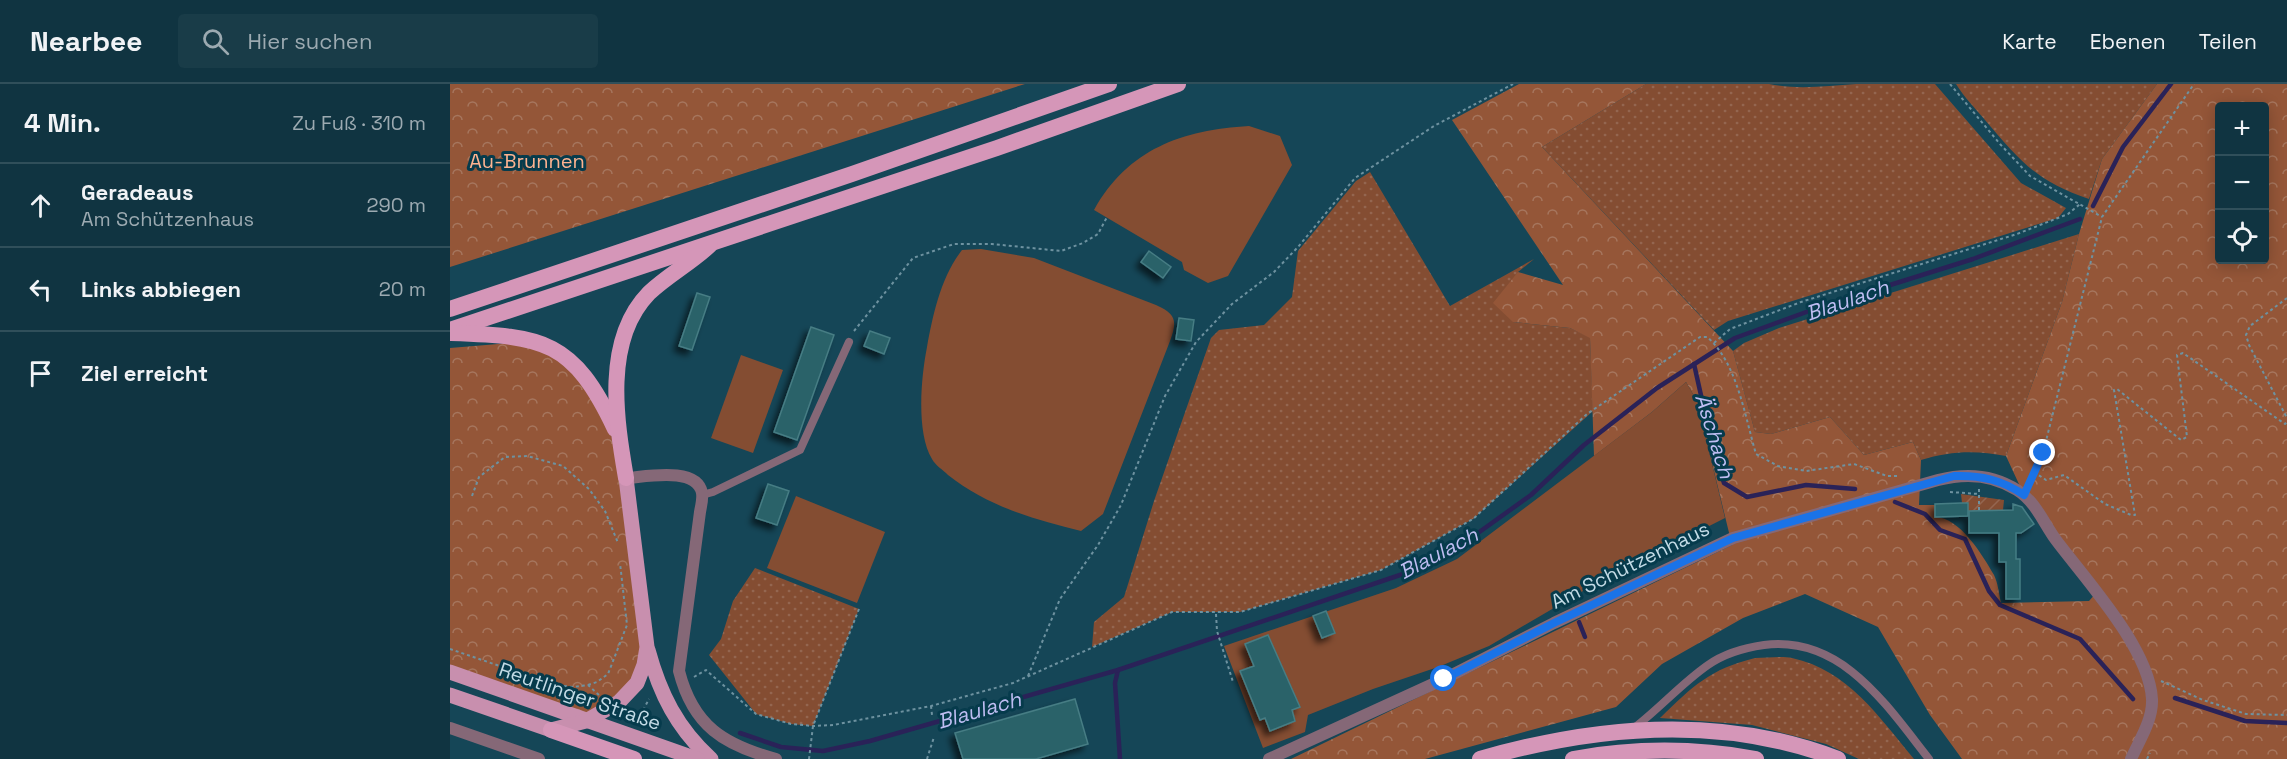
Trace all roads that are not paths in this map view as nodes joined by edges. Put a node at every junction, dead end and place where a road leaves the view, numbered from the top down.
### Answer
1 (1109, 84) edge
2 (1178, 84) edge
3 (715, 240) junction
4 (450, 309) edge
5 (450, 331) edge
6 (849, 342) road end
7 (619, 436) junction
8 (626, 478) junction
9 (702, 495) junction
10 (647, 647) junction
11 (450, 672) edge
12 (450, 695) edge
13 (586, 721) junction
14 (450, 728) edge
15 (1632, 729) junction
16 (551, 730) junction
17 (539, 759) edge
18 (634, 759) edge
19 (697, 759) edge
20 (711, 759) edge
21 (776, 759) edge
22 (1269, 759) edge
23 (1480, 759) edge
24 (1572, 759) edge
25 (1756, 759) edge
26 (1838, 759) edge
27 (1929, 759) edge
28 (2131, 759) edge

1 - 4 highway
2 - 3 highway
3 - 5 highway
3 - 7 highway
5 - 7 highway
6 - 9 lane
7 - 8 highway
8 - 9 street
8 - 10 main road
9 - 21 street
10 - 13 main road
10 - 20 main road
11 - 13 main road, Reutlinger Straße
12 - 16 main road
13 - 16 main road
13 - 19 main road, Reutlinger Straße
14 - 17 street
15 - 23 highway
15 - 26 highway
15 - 27 lane
16 - 18 highway
22 - 28 street, Am Schützenhaus
24 - 25 highway

